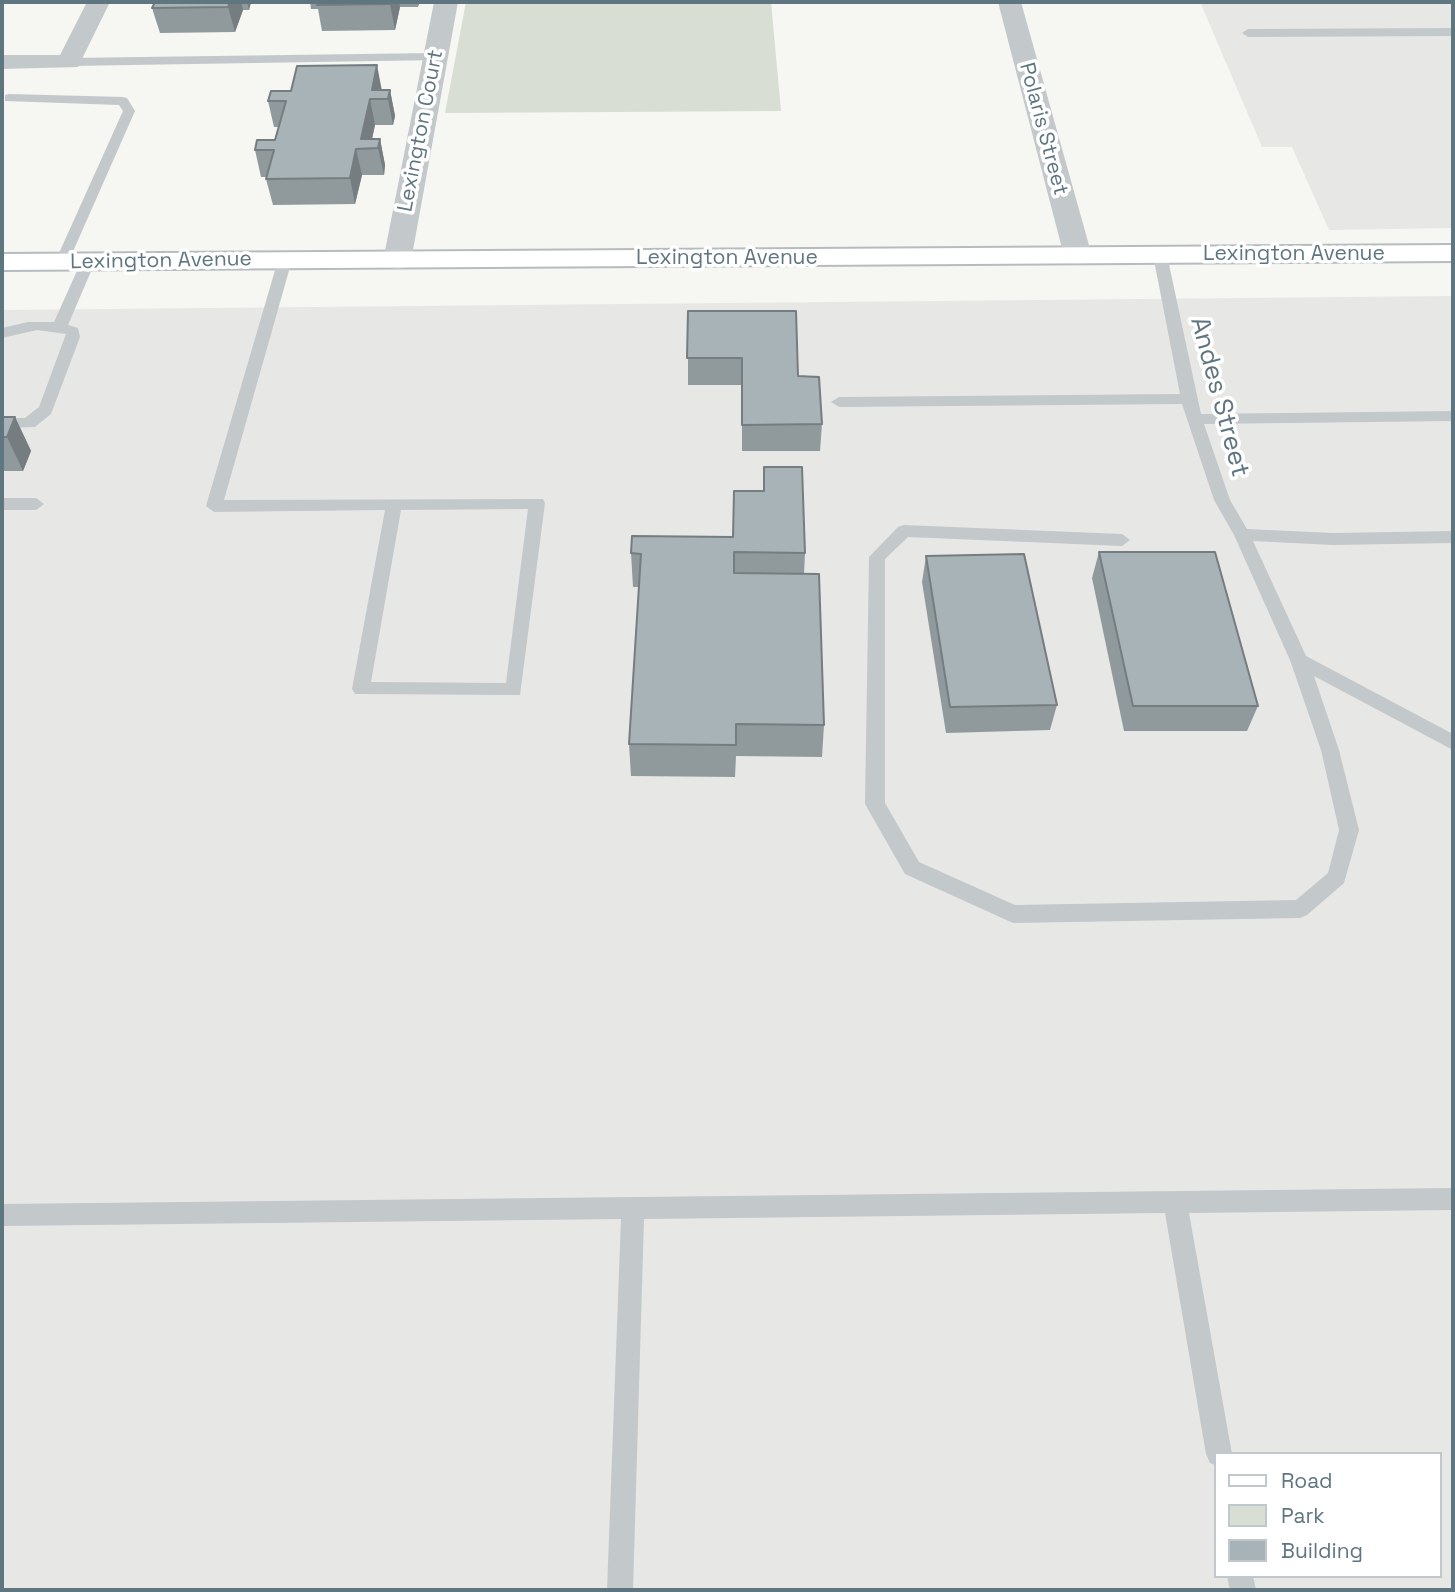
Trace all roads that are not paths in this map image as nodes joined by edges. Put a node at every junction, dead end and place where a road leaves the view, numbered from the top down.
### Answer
1 (98, 2) edge
2 (446, 2) edge
3 (1009, 2) edge
4 (1453, 32) edge
5 (1248, 33) dead end
6 (435, 57) junction
7 (2, 62) edge
8 (69, 62) junction
9 (9, 98) dead end
10 (1453, 253) edge
11 (1160, 255) junction
12 (1078, 256) junction
13 (285, 260) junction
14 (397, 261) junction
15 (2, 262) edge
16 (75, 262) junction
17 (60, 325) junction
18 (2, 333) edge
19 (1189, 399) junction
20 (839, 402) dead end
21 (1453, 416) edge
22 (1195, 419) junction
23 (2, 422) edge
24 (2, 504) edge
25 (36, 504) dead end
26 (394, 505) junction
27 (1242, 535) junction
28 (1453, 537) edge
29 (1122, 540) dead end
30 (1299, 660) junction
31 (1453, 743) edge
32 (1453, 1199) edge
33 (1175, 1202) junction
34 (633, 1208) junction
35 (2, 1215) edge
36 (1219, 1452) edge
37 (620, 1590) edge

1 - 8 street
2 - 6 street, Lexington Court
3 - 12 street, Polaris Street
4 - 5 lane
6 - 8 lane
6 - 14 street, Lexington Court
7 - 8 street
9 - 16 lane
10 - 11 main road, Lexington Avenue
11 - 12 main road, Lexington Avenue
11 - 19 lane, Andes Street
12 - 14 main road, Lexington Avenue
13 - 14 main road, Lexington Avenue
13 - 16 main road, Lexington Avenue
13 - 26 lane
15 - 16 main road, Lexington Avenue
16 - 17 lane
17 - 18 lane
17 - 23 lane
19 - 20 lane
19 - 22 lane, Andes Street
21 - 22 lane
22 - 27 lane, Andes Street
24 - 25 lane
26 - 26 lane
27 - 28 lane
27 - 30 lane, Andes Street
29 - 30 lane, Andes Street
30 - 31 lane
32 - 33 lane
33 - 34 lane
33 - 36 lane
34 - 35 lane
34 - 37 lane

